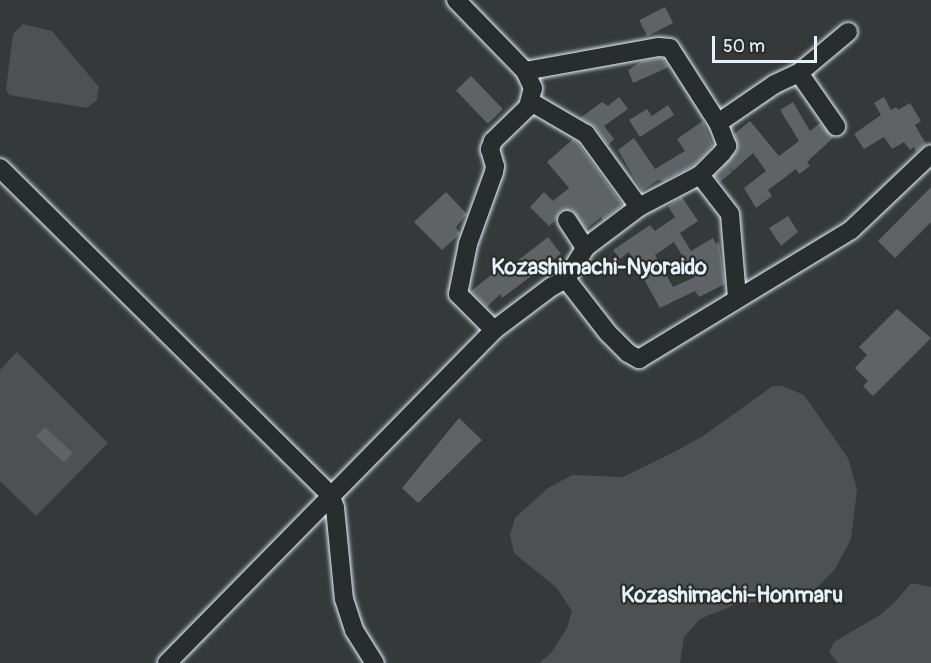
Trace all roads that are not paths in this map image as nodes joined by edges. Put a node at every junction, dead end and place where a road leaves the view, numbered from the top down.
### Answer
1 (456, 0) edge
2 (848, 32) dead end
3 (525, 71) junction
4 (799, 74) junction
5 (531, 102) junction
6 (718, 123) junction
7 (836, 126) dead end
8 (931, 154) edge
9 (0, 168) edge
10 (700, 175) junction
11 (639, 207) junction
12 (567, 220) dead end
13 (585, 248) junction
14 (566, 279) junction
15 (737, 298) junction
16 (494, 330) junction
17 (330, 494) junction
18 (167, 663) edge
19 (375, 663) edge

1 - 3 street
2 - 4 street
3 - 5 street
3 - 6 street
4 - 6 street
4 - 7 street
5 - 11 street
5 - 16 street
6 - 10 street
8 - 15 street
9 - 17 street
10 - 11 street
10 - 15 street
11 - 13 street
12 - 13 street
13 - 14 street
14 - 15 street
14 - 16 street
16 - 17 street
17 - 18 street
17 - 19 street

